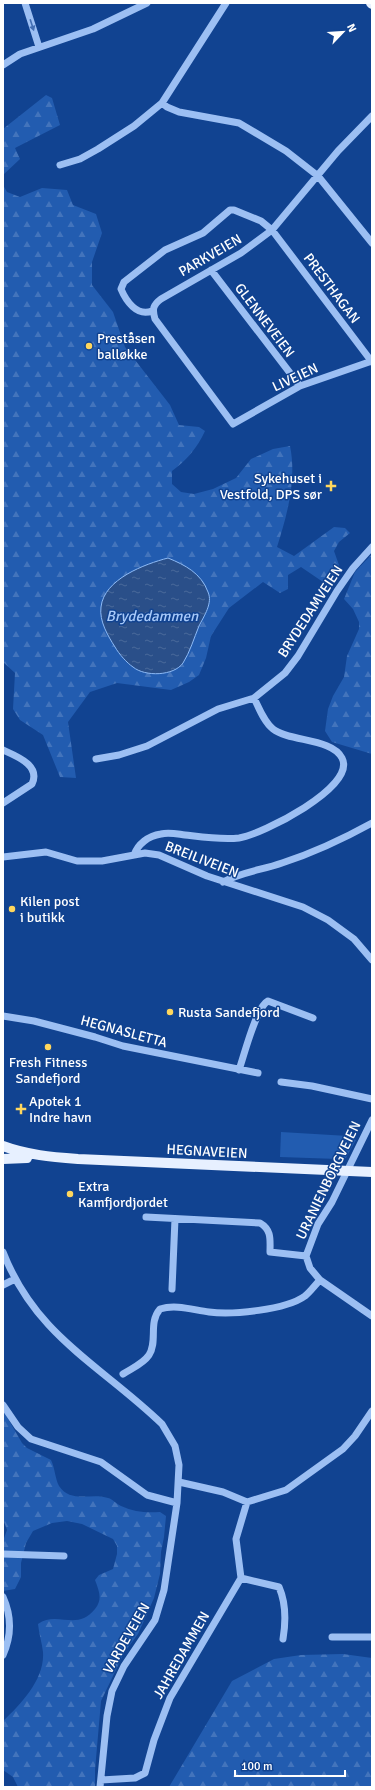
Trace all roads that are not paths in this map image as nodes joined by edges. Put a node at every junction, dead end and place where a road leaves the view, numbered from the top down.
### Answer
1 (25, 3) edge
2 (147, 3) edge
3 (226, 3) edge
4 (39, 46) junction
5 (3, 65) edge
6 (162, 103) junction
7 (372, 116) edge
8 (60, 165) dead end
9 (318, 176) junction
10 (272, 230) junction
11 (372, 243) edge
12 (211, 270) junction
13 (152, 311) junction
14 (372, 362) edge
15 (300, 386) junction
16 (372, 547) edge
17 (254, 698) junction
18 (3, 750) edge
19 (96, 759) dead end
20 (3, 803) edge
21 (372, 823) edge
22 (134, 855) junction
23 (3, 856) edge
24 (223, 882) junction
25 (372, 960) edge
26 (3, 1016) edge
27 (313, 1018) dead end
28 (239, 1070) junction
29 (258, 1073) dead end
30 (281, 1082) dead end
31 (372, 1099) edge
32 (372, 1120) edge
33 (3, 1146) edge
34 (41, 1156) junction
35 (3, 1159) edge
36 (347, 1172) junction
37 (372, 1172) edge
38 (146, 1217) dead end
39 (175, 1219) junction
40 (3, 1252) edge
41 (306, 1256) junction
42 (15, 1279) junction
43 (320, 1280) junction
44 (3, 1285) edge
45 (172, 1289) dead end
46 (372, 1316) edge
47 (123, 1374) dead end
48 (3, 1405) edge
49 (372, 1411) edge
50 (179, 1482) junction
51 (247, 1502) junction
52 (177, 1503) junction
53 (3, 1554) edge
54 (64, 1556) dead end
55 (241, 1578) junction
56 (3, 1597) edge
57 (332, 1637) dead end
58 (372, 1637) edge
59 (283, 1639) dead end
60 (3, 1655) edge
61 (100, 1784) edge

1 -> 4 street
2 - 4 street
3 - 6 street
4 - 5 street
6 - 8 street
6 - 9 street
7 - 9 street, PARKVEIEN
9 - 10 street, PARKVEIEN
9 - 11 street
10 - 12 street, PARKVEIEN
10 - 13 street, PRESTHAGAN
10 - 14 street, PRESTHAGAN
12 - 13 street, PARKVEIEN
12 - 15 street, GLENNEVEIEN
13 - 15 street, LIVEIEN
14 - 15 street, LIVEIEN
16 - 17 street, BRYDEDAMVEIEN
17 - 19 street
17 - 22 street
18 - 20 street
21 - 24 street
22 - 23 street, BREILIVEIEN
22 - 24 street, BREILIVEIEN
24 - 25 street, BREILIVEIEN
26 - 28 street, HEGNASLETTA
27 - 28 street
28 - 29 street, HEGNASLETTA
30 - 31 street
32 - 36 street, URANIENBORGVEIEN
33 - 34 main road, HEGNAVEIEN
34 - 35 main road, HEGNAVEIEN
34 - 36 main road, HEGNAVEIEN
36 - 37 main road, HEGNAVEIEN
36 - 41 street, URANIENBORGVEIEN
38 - 39 street
39 - 41 street
39 - 45 street
40 - 42 street, VARDEVEIEN
41 - 43 street, URANIENBORGVEIEN
42 - 44 street
42 - 50 street, VARDEVEIEN
43 - 46 street, URANIENBORGVEIEN
43 - 47 street
48 - 52 street
49 - 51 street
50 - 51 street
50 - 52 street, VARDEVEIEN
51 - 55 street
52 - 61 street, VARDEVEIEN
53 - 54 street
55 - 59 street
55 - 61 street, JAHREDAMMEN
56 - 60 street
57 - 58 street

